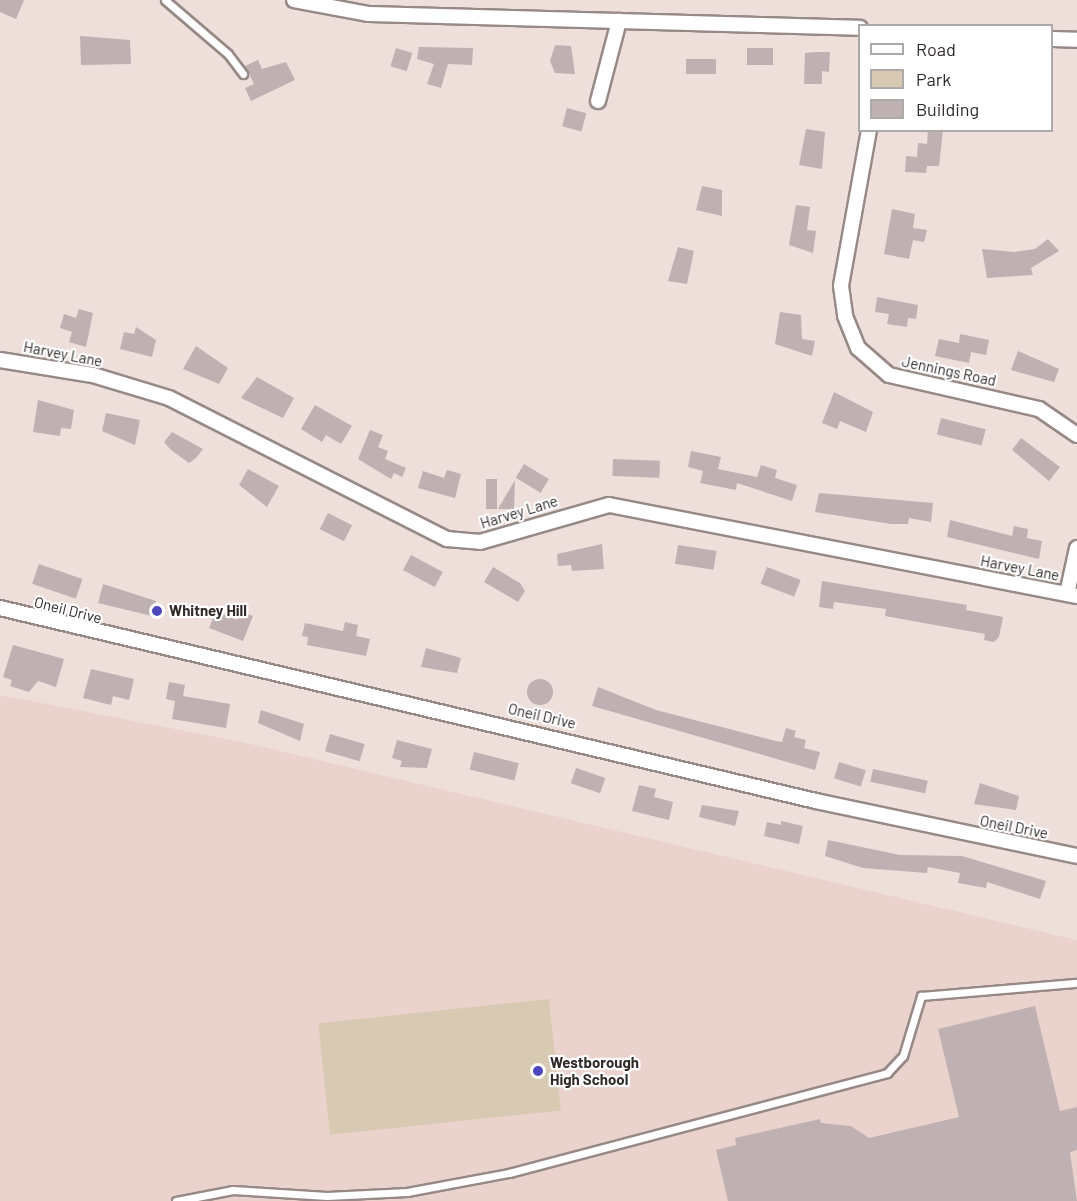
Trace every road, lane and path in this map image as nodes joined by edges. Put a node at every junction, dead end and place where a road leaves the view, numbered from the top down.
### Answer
1 (165, 0) edge
2 (294, 0) edge
3 (619, 21) junction
4 (858, 28) edge
5 (1053, 39) edge
6 (1077, 40) edge
7 (243, 74) dead end
8 (598, 101) dead end
9 (868, 132) edge
10 (0, 360) edge
11 (1077, 435) edge
12 (1077, 548) edge
13 (1072, 595) edge
14 (0, 608) edge
15 (1077, 856) edge
16 (1077, 983) edge
17 (176, 1201) edge

1 - 7 lane
2 - 3 street
3 - 4 street
3 - 8 street
5 - 6 street
9 - 11 street, Jennings Road
10 - 13 street, Harvey Lane
12 - 13 street
14 - 15 street, Oneil Drive
16 - 17 lane

